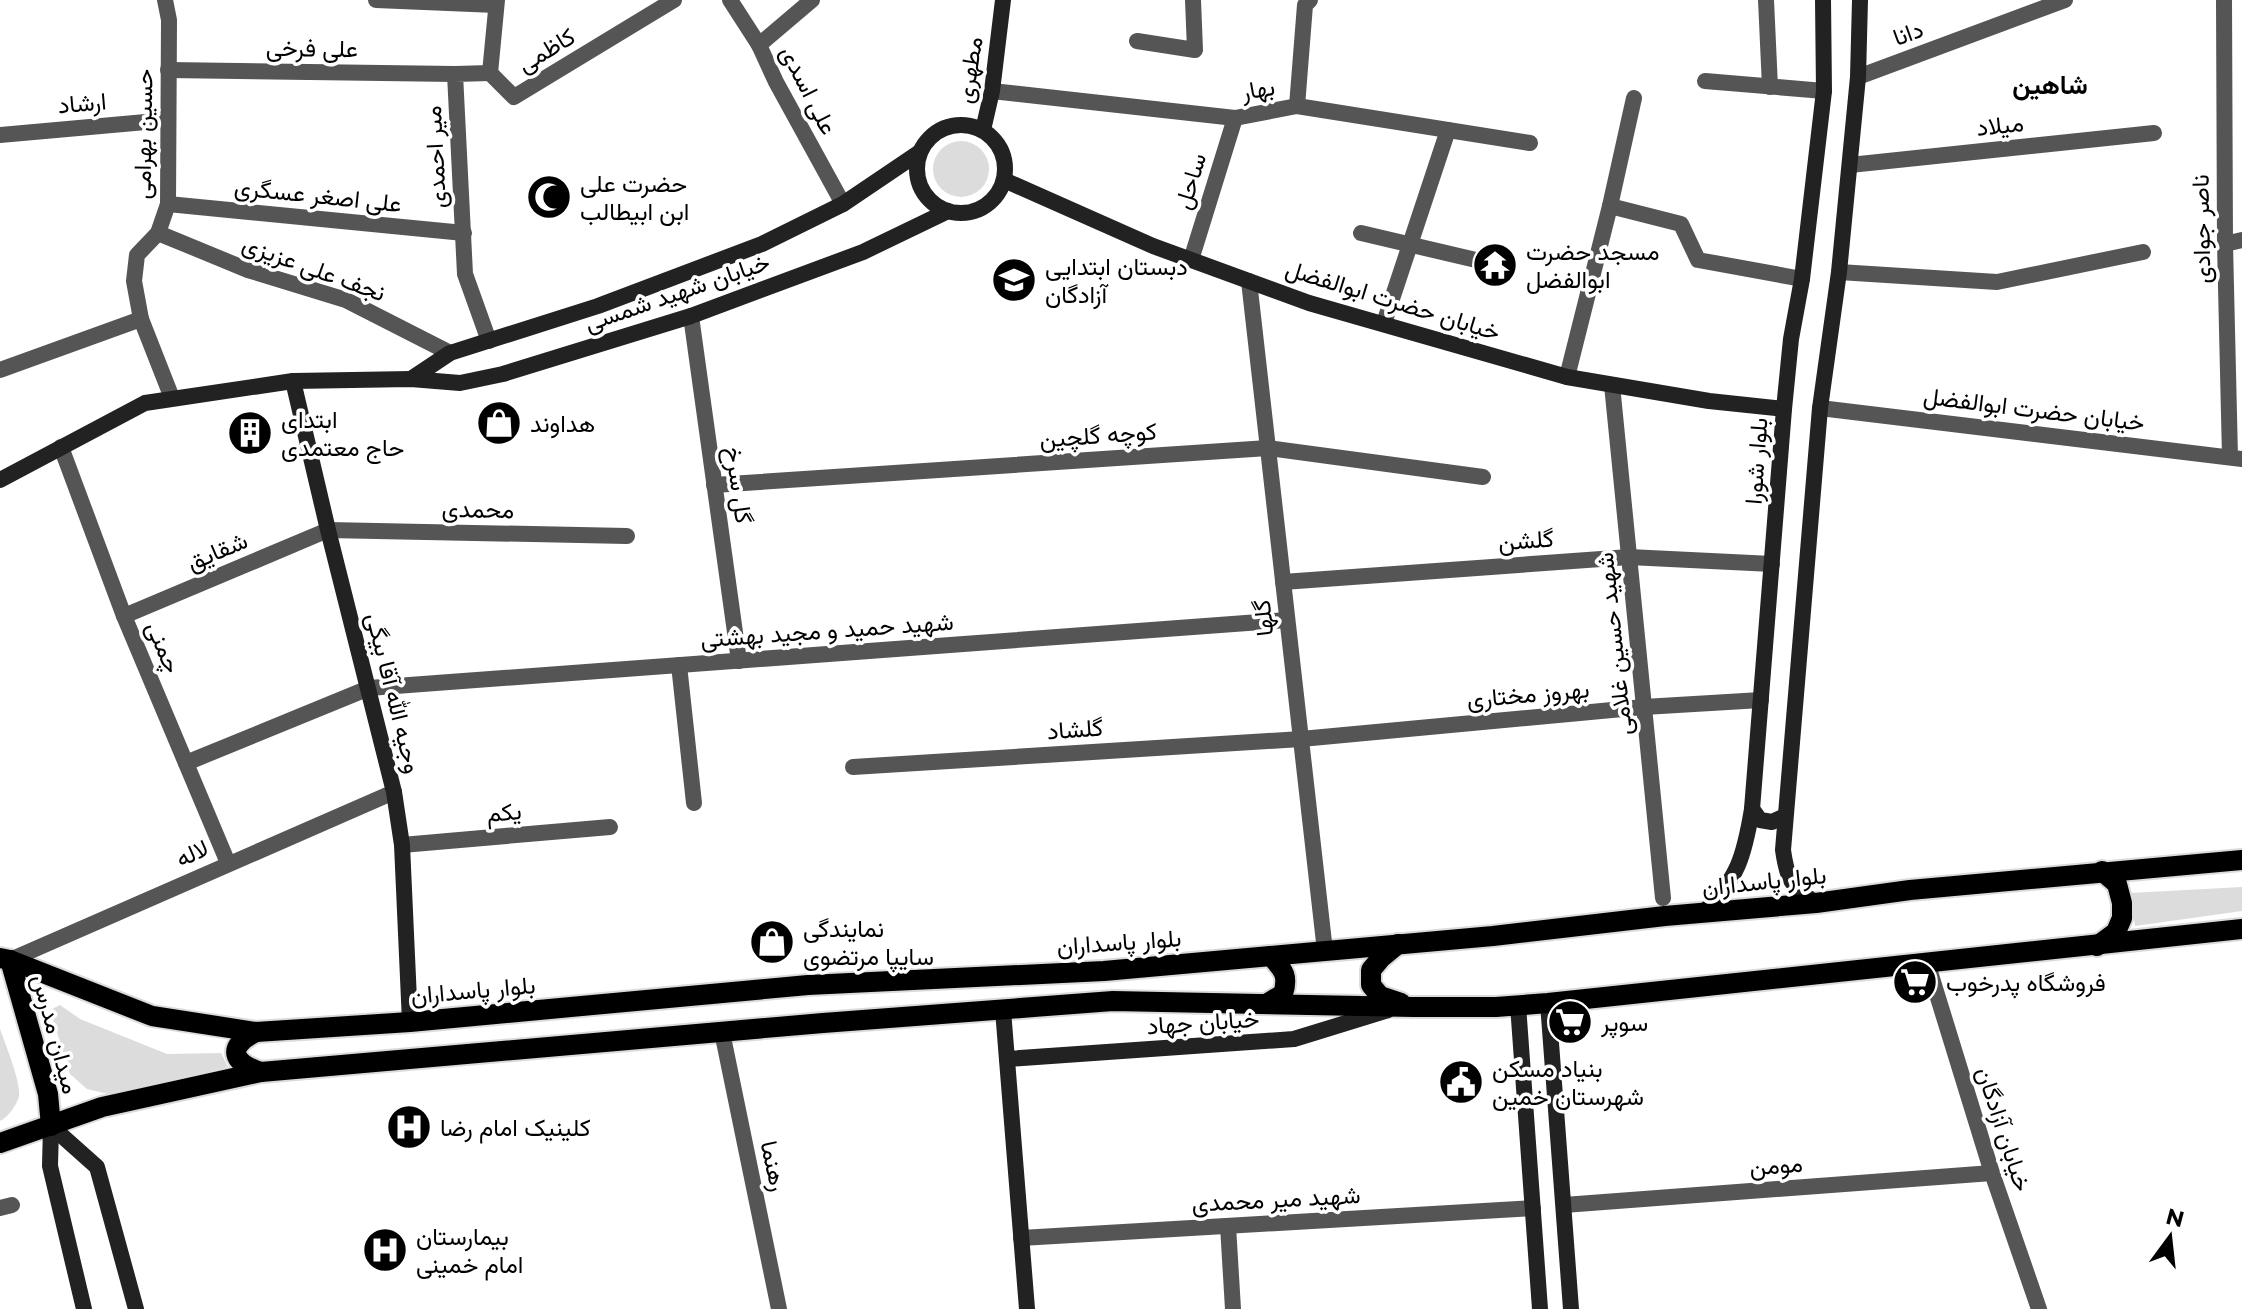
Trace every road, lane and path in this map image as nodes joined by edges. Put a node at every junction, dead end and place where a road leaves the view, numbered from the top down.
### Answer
1 (165, 0) edge
2 (376, 0) edge
3 (674, 0) edge
4 (730, 0) edge
5 (812, 0) edge
6 (994, 0) edge
7 (1193, 0) edge
8 (1310, 0) edge
9 (1766, 0) edge
10 (1823, 0) edge
11 (1860, 0) edge
12 (2065, 0) edge
13 (2224, 0) edge
14 (497, 3) edge
15 (1002, 8) edge
16 (1137, 41) dead end
17 (759, 45) junction
18 (168, 70) junction
19 (490, 73) junction
20 (455, 74) junction
21 (1858, 77) junction
22 (1705, 81) dead end
23 (1770, 87) junction
24 (992, 91) junction
25 (1824, 91) junction
26 (1634, 98) dead end
27 (1297, 106) junction
28 (1235, 118) junction
29 (168, 120) junction
30 (983, 130) junction
31 (1448, 130) junction
32 (2154, 133) dead end
33 (0, 135) edge
34 (1530, 143) dead end
35 (920, 152) junction
36 (1850, 165) junction
37 (1004, 180) junction
38 (168, 204) junction
39 (843, 204) junction
40 (1610, 206) junction
41 (948, 211) junction
42 (158, 233) junction
43 (464, 233) junction
44 (1361, 233) dead end
45 (2242, 240) edge
46 (2225, 244) junction
47 (1410, 245) junction
48 (2143, 252) dead end
49 (1191, 260) junction
50 (1476, 260) dead end
51 (1839, 272) junction
52 (1802, 279) junction
53 (1249, 281) junction
54 (691, 316) junction
55 (141, 319) junction
56 (1384, 323) junction
57 (489, 341) junction
58 (450, 353) junction
59 (0, 370) edge
60 (1567, 377) junction
61 (411, 379) junction
62 (293, 381) junction
63 (1612, 385) junction
64 (172, 398) junction
65 (1820, 408) junction
66 (1784, 409) junction
67 (61, 447) junction
68 (1268, 448) junction
69 (2236, 458) edge
70 (1483, 477) dead end
71 (0, 480) edge
72 (714, 485) junction
73 (328, 530) junction
74 (627, 536) dead end
75 (1629, 557) junction
76 (1772, 564) junction
77 (1283, 582) junction
78 (124, 616) junction
79 (1287, 620) junction
80 (739, 661) junction
81 (679, 665) junction
82 (369, 688) junction
83 (1761, 700) junction
84 (1644, 707) junction
85 (1301, 739) junction
86 (186, 763) junction
87 (853, 767) dead end
88 (394, 792) junction
89 (694, 803) dead end
90 (1752, 809) junction
91 (1785, 816) junction
92 (610, 827) dead end
93 (402, 845) junction
94 (2242, 860) edge
95 (228, 863) junction
96 (2102, 871) junction
97 (1663, 898) dead end
98 (1816, 903) junction
99 (1703, 913) junction
100 (2242, 929) edge
101 (1398, 944) junction
102 (2097, 946) junction
103 (1325, 951) junction
104 (3, 955) edge
105 (1271, 956) junction
106 (1927, 962) junction
107 (1548, 1003) junction
108 (1266, 1004) junction
109 (1518, 1005) junction
110 (1406, 1007) junction
111 (1003, 1010) junction
112 (410, 1022) junction
113 (256, 1032) junction
114 (722, 1032) junction
115 (1007, 1059) junction
116 (261, 1072) junction
117 (51, 1126) junction
118 (0, 1143) edge
119 (1992, 1173) junction
120 (1564, 1205) junction
121 (1533, 1208) junction
122 (1228, 1226) junction
123 (1021, 1238) junction
124 (84, 1309) edge
125 (136, 1309) edge
126 (779, 1309) edge
127 (1027, 1309) edge
128 (1233, 1309) edge
129 (1540, 1309) edge
130 (1571, 1309) edge
131 (2039, 1309) edge

1 - 18 street, حسین بهرامی
2 - 14 street
3 - 19 street, کاظمی
4 - 17 street, علی اسدی
5 - 17 street
6 - 15 street, مطهری
7 - 16 street
8 - 27 street
9 - 23 street
10 - 25 street, بلوار شورا
11 - 21 street
12 - 21 street, دانا
13 - 46 street, ناصر جوادی
14 - 19 street
15 - 24 street, مطهری
17 - 39 street, علی اسدی
18 - 20 street, علی فرخی
18 - 29 street, حسین بهرامی
19 - 20 street, میر احمدی
20 - 43 street, میر احمدی
21 - 36 street
22 - 23 street
23 - 25 street
24 - 28 street, بهار
24 - 30 street, مطهری
25 - 52 street, بلوار شورا
26 - 40 street
27 - 28 street, بهار
27 - 31 street, بهار
28 - 49 street, ساحل
29 - 33 street, ارشاد
29 - 38 street, حسین بهرامی
30 - 35 street
30 - 37 street
31 - 34 street, بهار
31 - 47 street
32 - 36 street, میلاد
35 - 39 street, خیابان شهید شمسی
35 - 41 street
36 - 51 street
37 - 41 street
37 - 49 street, خیابان حضرت ابوالفضل
38 - 42 street, حسین بهرامی
38 - 43 street, علی اصغر عسگری
39 - 57 street, خیابان شهید شمسی
40 - 52 street
40 - 60 street
41 - 54 street, خیابان شهید شمسی
42 - 55 street, حسین بهرامی
42 - 58 street, نجف علی عزیزی
43 - 57 street, میر احمدی
44 - 47 street
45 - 46 street
46 - 69 street, ناصر جوادی
47 - 50 street
47 - 56 street
48 - 51 street
49 - 53 street, خیابان حضرت ابوالفضل
51 - 65 street
52 - 66 street, بلوار شورا
53 - 56 street, خیابان حضرت ابوالفضل
53 - 68 street, گلها
54 - 61 street, خیابان شهید شمسی
54 - 72 street, گل سرخ
55 - 59 street
55 - 64 street, حسین بهرامی
56 - 60 street, خیابان حضرت ابوالفضل
57 - 58 street, خیابان شهید شمسی
58 - 61 street, خیابان شهید شمسی
60 - 63 street, خیابان حضرت ابوالفضل
61 - 62 street, خیابان شهید شمسی
62 - 64 street, خیابان شهید شمسی
62 - 73 street, وجیه الله آقا بیگی
63 - 66 street, خیابان حضرت ابوالفضل
63 - 75 street, شهید حسین غلامی
64 - 67 street, خیابان شهید شمسی
65 - 69 street, خیابان حضرت ابوالفضل
65 - 91 street
66 - 76 street, بلوار شورا
67 - 71 street, خیابان شهید شمسی
67 - 78 street, چمنی
68 - 70 street, کوچه گلچین
68 - 72 street, کوچه گلچین
68 - 77 street, گلها
72 - 80 street, گل سرخ
73 - 74 street, محمدی
73 - 78 street, شقایق
73 - 82 street, وجیه الله آقا بیگی
75 - 76 street, گلشن
75 - 77 street, گلشن
75 - 84 street, شهید حسین غلامی
76 - 83 street, بلوار شورا
77 - 79 street, گلها
78 - 86 street, چمنی
79 - 80 street, شهید حمید و مجید بهشتی
79 - 85 street, گلها
80 - 81 street, شهید حمید و مجید بهشتی
81 - 82 street, شهید حمید و مجید بهشتی
81 - 89 street
82 - 86 street, شهید حمید و مجید بهشتی
82 - 88 street, وجیه الله آقا بیگی
83 - 84 street, بهروز مختاری
83 - 90 street, بلوار شورا
84 - 85 street, بهروز مختاری
84 - 97 street, شهید حسین غلامی
85 - 87 street, گلشاد
85 - 103 street, گلها
86 - 95 street, چمنی
88 - 93 street, وجیه الله آقا بیگی
88 - 95 street, لاله
90 - 91 street
90 - 99 street, بلوار شورا
91 - 98 street
92 - 93 street, یکم
93 - 112 street, وجیه الله آقا بیگی
94 - 96 main road, بلوار پاسداران
95 - 104 street, لاله
96 - 98 main road, بلوار پاسداران
96 - 102 main road
98 - 99 main road, بلوار پاسداران
99 - 101 main road, بلوار پاسداران
100 - 102 main road
101 - 103 main road, بلوار پاسداران
101 - 110 main road
102 - 106 main road
103 - 105 main road, بلوار پاسداران
104 - 113 main road, بلوار پاسداران
104 - 117 main road, میدان مدرس
105 - 108 main road
105 - 112 main road, بلوار پاسداران
106 - 107 main road
106 - 119 street, خیابان آزادگان
107 - 109 main road
107 - 120 street
108 - 110 main road
108 - 111 main road
109 - 110 main road
109 - 121 street
110 - 115 street, خیابان جهاد
111 - 114 main road
111 - 115 street
112 - 113 main road, بلوار پاسداران
113 - 116 main road
114 - 116 main road
114 - 126 street, رهنما
115 - 123 street
116 - 117 main road
117 - 118 main road, میدان مدرس
117 - 124 street
117 - 125 street
119 - 120 street, مومن
119 - 131 street, خیابان آزادگان
120 - 130 street
121 - 122 street, شهید میر محمدی
121 - 129 street
122 - 123 street, شهید میر محمدی
122 - 128 street
123 - 127 street

